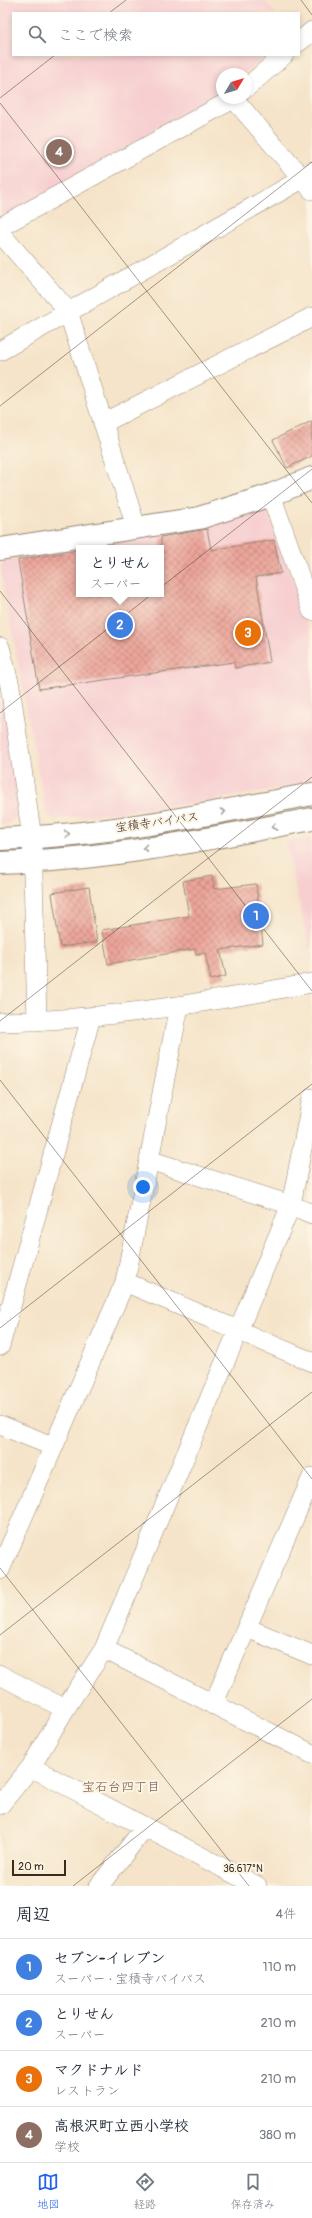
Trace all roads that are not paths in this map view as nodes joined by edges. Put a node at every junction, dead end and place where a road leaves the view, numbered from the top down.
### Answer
1 (312, 30) edge
2 (300, 41) edge
3 (283, 56) edge
4 (252, 83) edge
5 (222, 104) edge
6 (246, 104) edge
7 (309, 180) edge
8 (0, 227) edge
9 (0, 233) edge
10 (68, 311) junction
11 (312, 317) edge
12 (0, 351) edge
13 (103, 423) junction
14 (312, 478) edge
15 (271, 495) junction
16 (136, 527) junction
17 (0, 550) edge
18 (312, 611) edge
19 (0, 647) edge
20 (5, 686) edge
21 (312, 794) edge
22 (312, 819) edge
23 (32, 838) junction
24 (0, 839) edge
25 (33, 862) junction
26 (0, 863) edge
27 (312, 983) edge
28 (179, 1006) junction
29 (91, 1017) junction
30 (37, 1021) junction
31 (0, 1022) edge
32 (312, 1098) edge
33 (149, 1160) junction
34 (291, 1205) junction
35 (312, 1214) edge
36 (125, 1282) junction
37 (238, 1332) junction
38 (0, 1346) edge
39 (312, 1362) edge
40 (0, 1425) edge
41 (52, 1446) junction
42 (312, 1477) edge
43 (0, 1570) edge
44 (247, 1628) junction
45 (104, 1649) junction
46 (312, 1655) edge
47 (0, 1676) edge
48 (213, 1705) junction
49 (65, 1709) junction
50 (312, 1754) edge
51 (31, 1768) junction
52 (0, 1804) edge
53 (145, 1827) junction
54 (99, 1886) edge
55 (257, 1886) edge

1 - 2 street
3 - 4 street
5 - 8 street
6 - 7 street
7 - 10 street
9 - 10 street
10 - 12 street
10 - 13 street
11 - 13 street
13 - 16 street
14 - 15 main road
15 - 16 main road
15 - 18 street
16 - 17 main road
19 - 20 street
20 - 23 street
23 -> 21 main road, 宝積寺バイパス
22 -> 25 main road, 宝積寺バイパス
23 - 24 main road, 宝積寺バイパス
23 - 25 street
25 - 26 main road, 宝積寺バイパス
25 - 30 street
27 - 28 street
28 - 29 street
28 - 33 street
29 - 30 street
29 - 38 street
30 - 31 street
32 - 34 street
33 - 34 street
33 - 36 street
34 - 35 street
34 - 37 street
36 - 37 street
36 - 41 street
37 - 39 street
37 - 45 street
40 - 41 street
41 - 43 street
42 - 44 street
44 - 46 street
44 - 48 street
45 - 48 street
45 - 49 street
47 - 49 street
48 - 50 street
49 - 51 street
51 - 52 street
51 - 53 street
53 - 54 street
53 - 55 street

